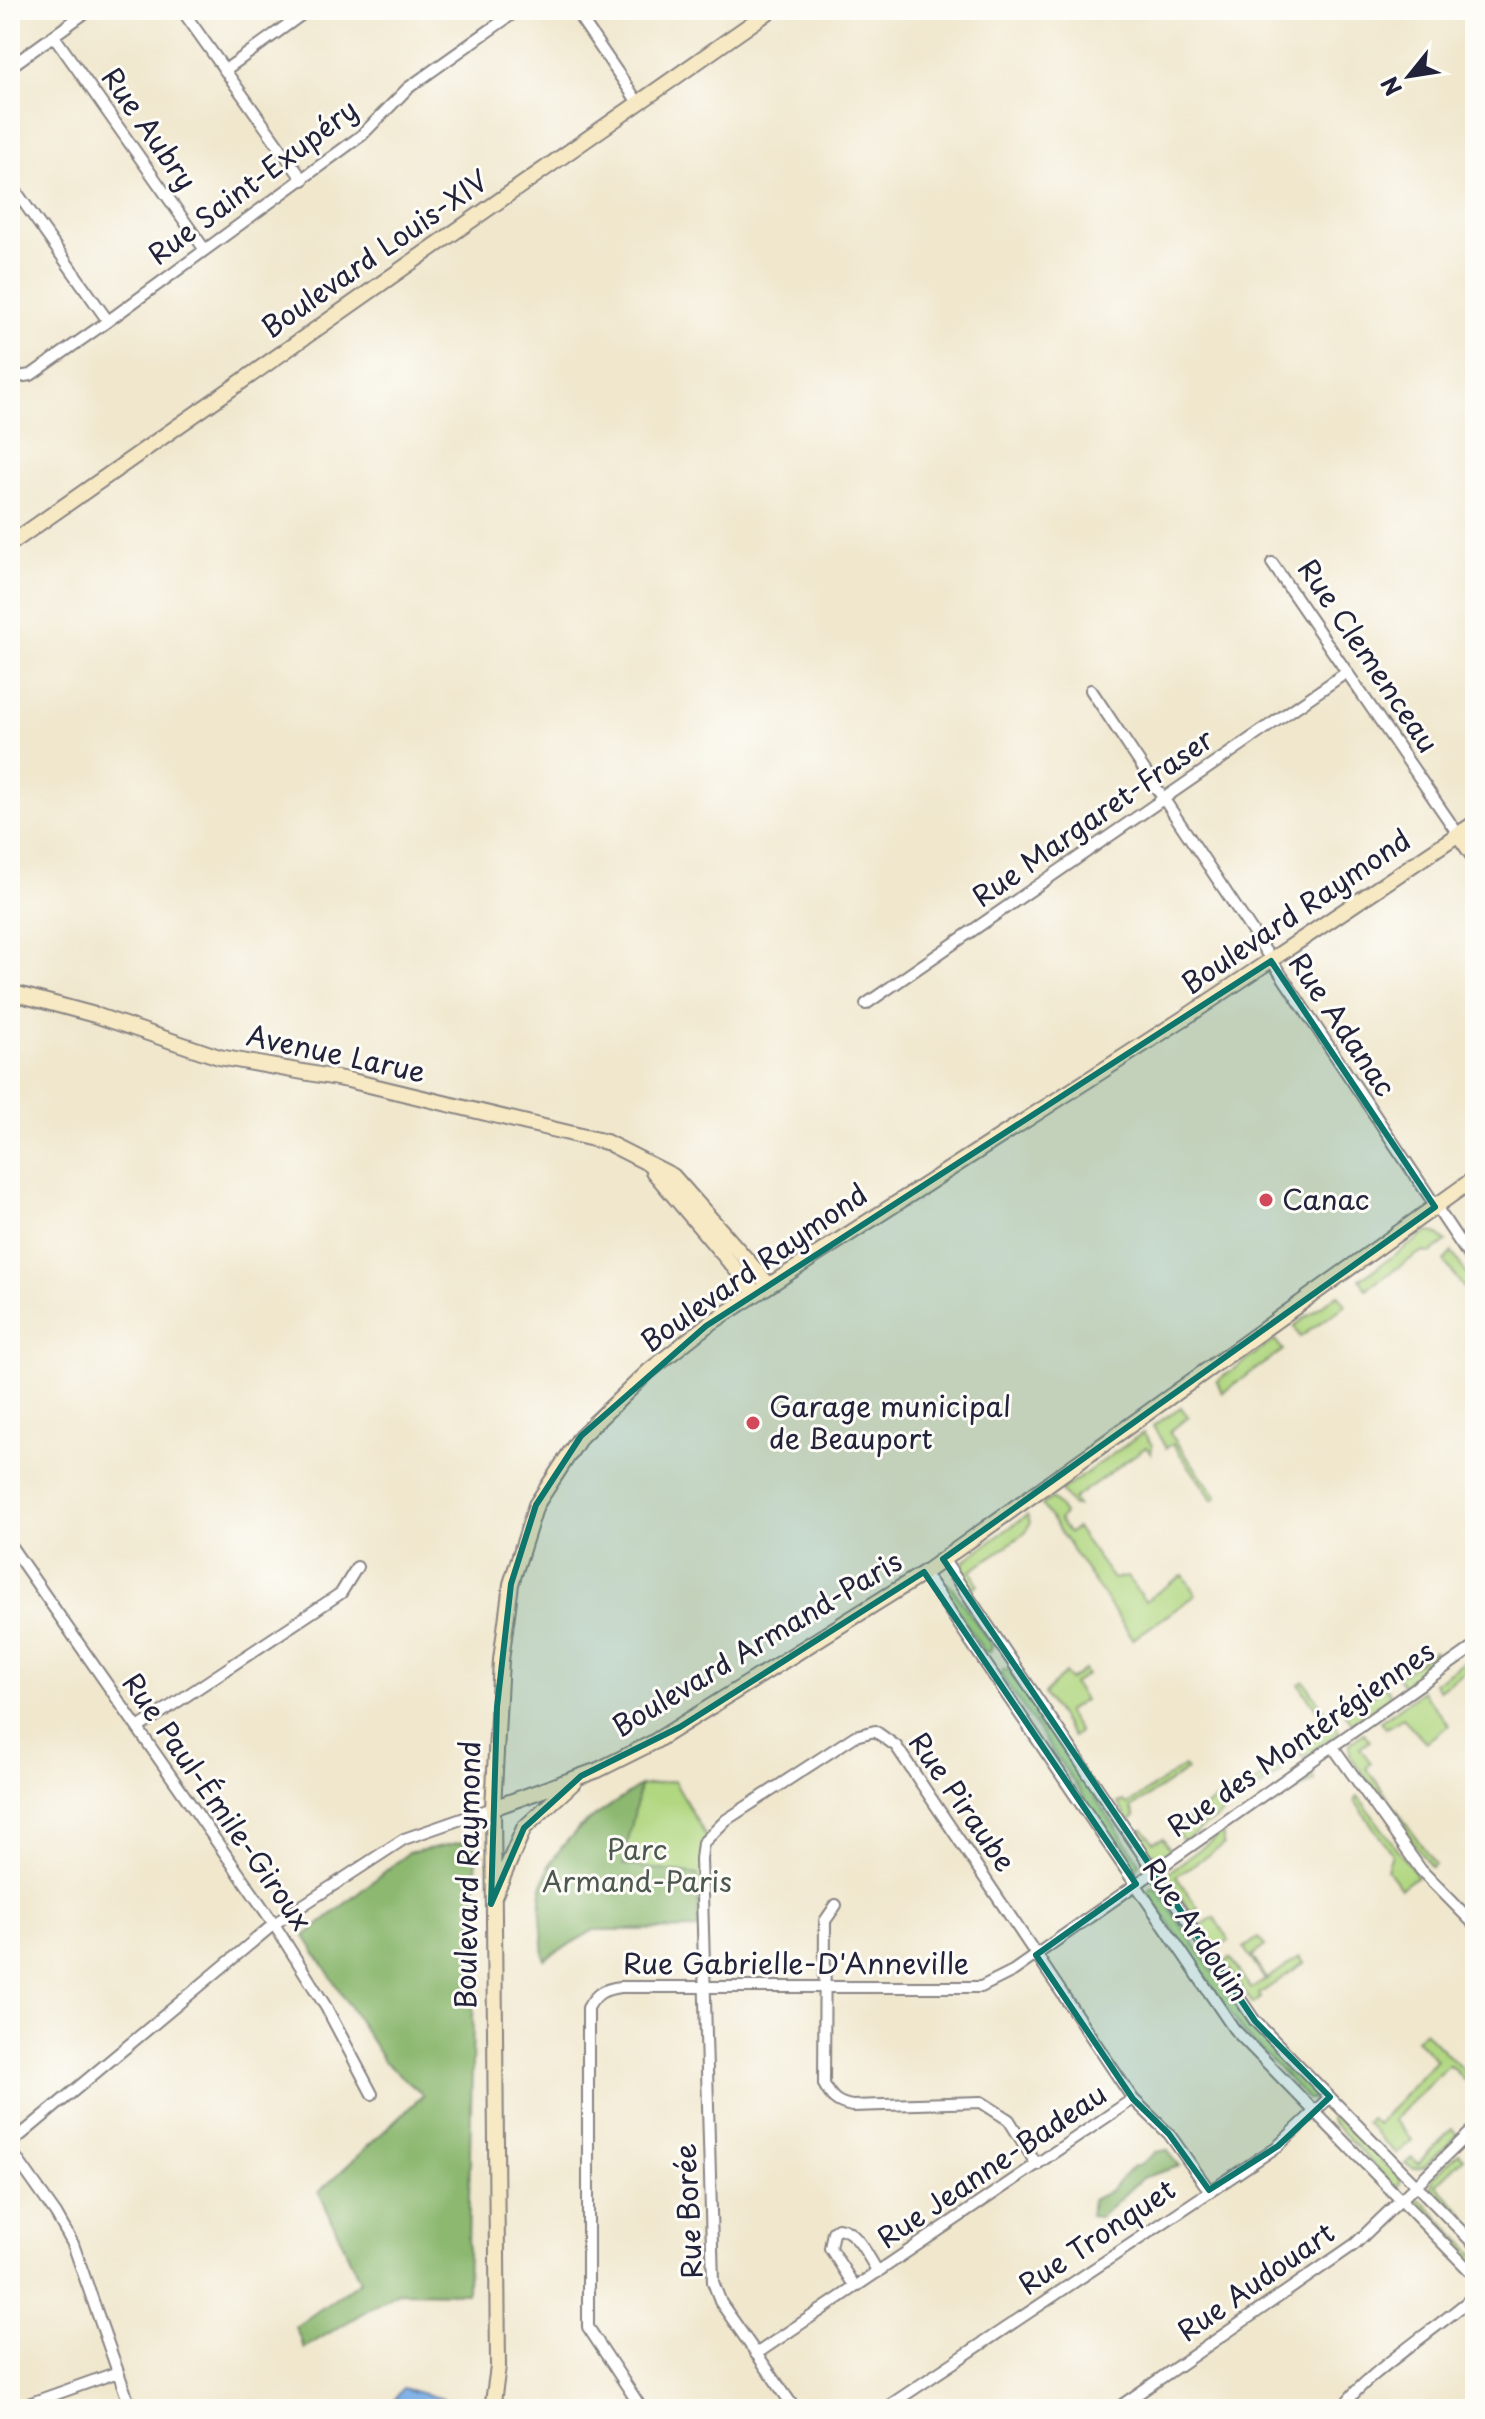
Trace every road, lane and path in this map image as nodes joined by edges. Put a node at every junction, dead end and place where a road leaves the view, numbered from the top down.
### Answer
1 (89, 10) edge
2 (182, 10) edge
3 (308, 10) edge
4 (518, 10) edge
5 (575, 10) edge
6 (771, 10) edge
7 (54, 36) junction
8 (10, 67) edge
9 (225, 70) junction
10 (637, 101) junction
11 (303, 180) junction
12 (10, 183) edge
13 (205, 250) junction
14 (108, 321) junction
15 (10, 378) edge
16 (10, 544) edge
17 (1272, 563) dead end
18 (1347, 672) junction
19 (1091, 690) dead end
20 (1163, 799) junction
21 (1475, 823) edge
22 (1458, 834) junction
23 (1475, 858) edge
24 (1271, 961) junction
25 (10, 992) edge
26 (866, 1004) dead end
27 (1475, 1178) edge
28 (1435, 1207) junction
29 (1475, 1265) edge
30 (762, 1288) junction
31 (10, 1545) edge
32 (943, 1559) junction
33 (357, 1567) dead end
34 (924, 1573) junction
35 (1475, 1646) edge
36 (138, 1728) junction
37 (1333, 1747) junction
38 (581, 1776) junction
39 (493, 1808) junction
40 (1154, 1872) junction
41 (1136, 1884) junction
42 (491, 1904) junction
43 (836, 1905) dead end
44 (274, 1924) junction
45 (1475, 1925) edge
46 (1036, 1955) junction
47 (704, 1987) junction
48 (824, 1987) junction
49 (372, 2094) dead end
50 (1330, 2097) junction
51 (1133, 2099) junction
52 (1315, 2113) junction
53 (1475, 2128) edge
54 (10, 2146) edge
55 (1037, 2165) junction
56 (1416, 2185) junction
57 (1209, 2190) junction
58 (1400, 2201) junction
59 (1475, 2245) edge
60 (878, 2272) junction
61 (1475, 2276) edge
62 (855, 2287) junction
63 (1475, 2295) edge
64 (756, 2354) junction
65 (118, 2372) junction
66 (14, 2409) edge
67 (131, 2409) edge
68 (492, 2409) edge
69 (642, 2409) edge
70 (795, 2409) edge
71 (884, 2409) edge
72 (1116, 2409) edge
73 (1343, 2409) edge

1 - 7 street
2 - 9 street
3 - 9 street
4 - 11 street, Rue Saint-Exupéry
5 - 10 street
6 - 10 street, Boulevard Louis-XIV
7 - 8 street
7 - 13 street, Rue Aubry
9 - 11 street
10 - 16 street, Boulevard Louis-XIV
11 - 13 street, Rue Saint-Exupéry
12 - 14 street
13 - 14 street, Rue Saint-Exupéry
14 - 15 street, Rue Saint-Exupéry
17 - 18 street, Rue Clemenceau
18 - 20 street, Rue Margaret-Fraser
18 - 22 street, Rue Clemenceau
19 - 20 street, Rue Adanac
20 - 24 street, Rue Adanac
20 - 26 street, Rue Margaret-Fraser
21 - 22 street, Boulevard Raymond
22 - 23 street, Rue Clemenceau
22 - 24 street, Boulevard Raymond
24 - 28 street, Rue Adanac
24 - 30 street, Boulevard Raymond
25 - 30 street, Avenue Larue
27 - 28 street, Boulevard Armand-Paris
28 - 29 street, Rue Adanac
28 - 32 street, Boulevard Armand-Paris
30 - 39 street, Boulevard Raymond
31 - 36 street, Rue Paul-Émile-Giroux
32 - 34 street, Boulevard Armand-Paris
32 - 40 street, Rue Ardouin
33 - 36 street
34 - 38 street, Boulevard Armand-Paris
34 - 41 street, Rue Ardouin
35 - 37 street, Rue des Montérégiennes
36 - 44 street, Rue Paul-Émile-Giroux
37 - 40 street, Rue des Montérégiennes
37 - 45 street
38 - 39 street, Boulevard Armand-Paris
38 - 42 street
39 - 42 street, Boulevard Raymond
39 - 44 street, Boulevard Armand-Paris
40 - 41 street, Rue Gabrielle-D'Anneville
40 - 50 street, Rue Ardouin
41 - 46 street, Rue Gabrielle-D'Anneville
41 - 52 street, Rue Ardouin
42 - 68 street, Boulevard Raymond
43 - 48 street
44 - 49 street, Rue Paul-Émile-Giroux
44 - 54 street, Boulevard Armand-Paris
46 - 47 street, Rue Piraube
46 - 48 street, Rue Gabrielle-D'Anneville
46 - 51 street, Rue Piraube
47 - 48 street, Rue Gabrielle-D'Anneville
47 - 64 street, Rue Borée
47 - 69 street, Rue Gabrielle-D'Anneville
48 - 55 street
50 - 52 street, Rue Tronquet
50 - 56 street, Rue Ardouin
51 - 55 street, Rue Jeanne-Badeau
51 - 57 street, Rue Piraube
52 - 57 street, Rue Tronquet
52 - 58 street, Rue Ardouin
53 - 56 street, Rue Audouart
54 - 65 street
55 - 60 street, Rue Jeanne-Badeau
56 - 58 street, Rue Audouart
56 - 59 street, Rue Ardouin
57 - 71 street, Rue Tronquet
58 - 61 street, Rue Ardouin
58 - 72 street, Rue Audouart
60 - 62 street, Rue Jeanne-Badeau
60 - 62 street, Rue Jeanne-Badeau
62 - 64 street, Rue Jeanne-Badeau
63 - 73 street
64 - 70 street, Rue Borée
65 - 66 street
65 - 67 street

